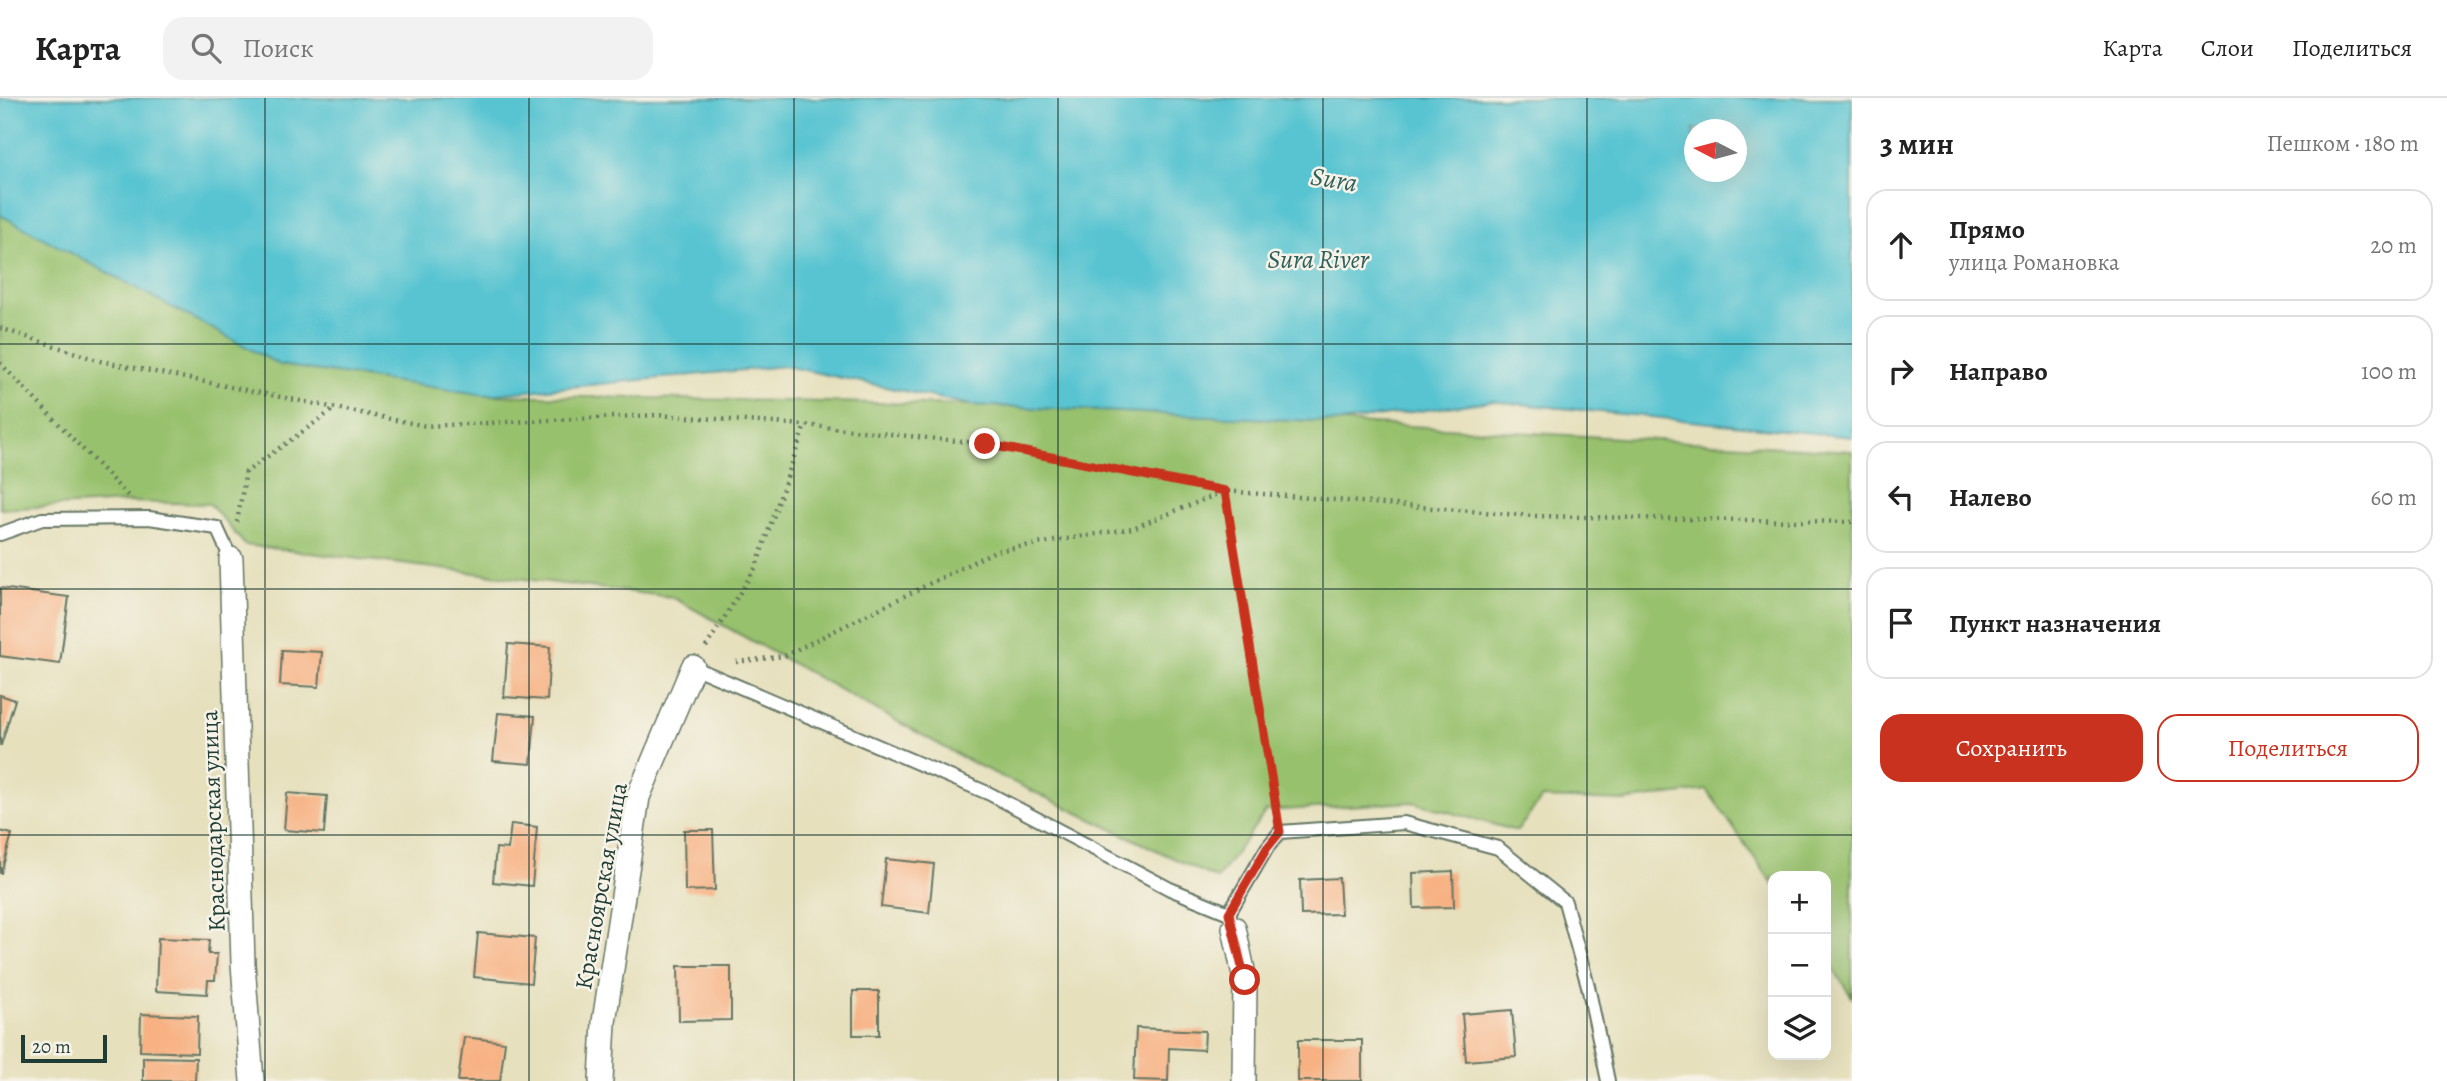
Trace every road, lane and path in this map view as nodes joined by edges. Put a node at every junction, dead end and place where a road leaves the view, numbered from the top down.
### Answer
1 (0, 328) edge
2 (0, 363) edge
3 (335, 408) junction
4 (805, 425) junction
5 (1225, 491) junction
6 (149, 518) junction
7 (1852, 522) edge
8 (0, 534) edge
9 (231, 559) junction
10 (693, 667) junction
11 (1280, 832) junction
12 (1232, 920) junction
13 (252, 1081) edge
14 (601, 1081) edge
15 (1244, 1081) edge
16 (1608, 1081) edge

1 - 3 path
2 - 6 path
3 - 4 path
3 - 9 path
4 - 5 path
4 - 10 path
5 - 7 path
5 - 10 path
5 - 11 path
6 - 8 lane
6 - 9 lane
9 - 13 street, Краснодарская улица
10 - 12 lane
10 - 14 street, Красноярская улица
11 - 12 lane
11 - 16 lane
12 - 15 street

